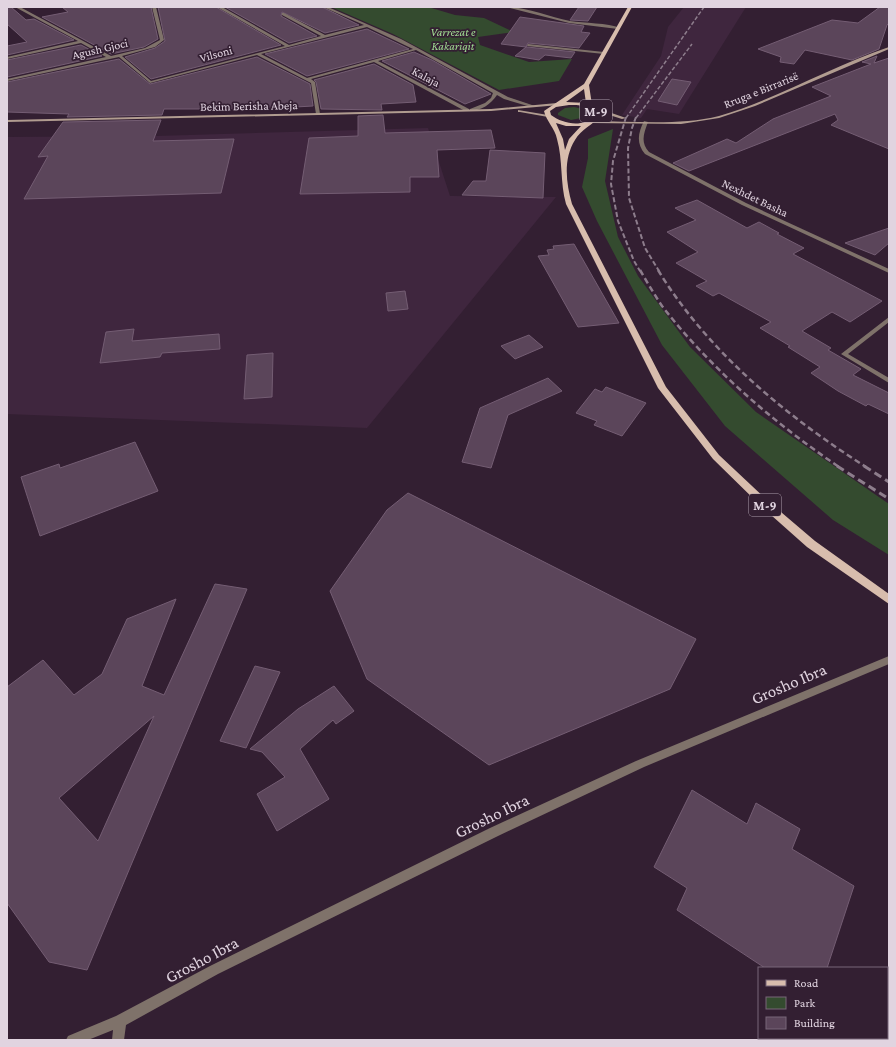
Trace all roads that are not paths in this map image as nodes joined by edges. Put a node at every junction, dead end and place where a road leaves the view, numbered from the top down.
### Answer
1 (17, 7) edge
2 (154, 7) edge
3 (220, 7) edge
4 (324, 7) edge
5 (508, 7) edge
6 (630, 7) edge
7 (283, 14) dead end
8 (366, 26) junction
9 (618, 28) junction
10 (325, 37) junction
11 (81, 42) junction
12 (528, 44) dead end
13 (288, 46) junction
14 (889, 48) edge
15 (416, 49) junction
16 (604, 53) junction
17 (257, 54) junction
18 (120, 56) junction
19 (110, 57) junction
20 (7, 58) edge
21 (376, 61) junction
22 (307, 79) junction
23 (7, 80) edge
24 (586, 85) junction
25 (496, 92) junction
26 (558, 104) junction
27 (533, 106) junction
28 (591, 107) junction
29 (470, 110) junction
30 (491, 110) junction
31 (318, 114) junction
32 (550, 118) junction
33 (7, 121) edge
34 (634, 121) junction
35 (589, 122) junction
36 (646, 122) junction
37 (564, 163) junction
38 (889, 271) edge
39 (889, 319) edge
40 (889, 381) edge
41 (889, 600) edge
42 (889, 660) edge
43 (120, 1021) junction
44 (72, 1040) edge
45 (118, 1040) edge

1 - 11 street
2 - 18 street, Agush Gjoci
3 - 13 street
4 - 8 street
5 - 9 street
6 - 9 main road, M-9
7 - 10 street
8 - 10 street, Vilsoni
8 - 15 street
9 - 16 main road, M-9
10 - 13 street, Vilsoni
11 - 19 street
11 - 20 street
12 - 16 street
13 - 17 street, Vilsoni
14 - 36 street, Rruga e Birrarisë
15 - 21 street, Kalaja
15 - 25 street
16 - 24 main road, M-9
17 - 18 street, Vilsoni
17 - 22 street
18 - 19 street, Agush Gjoci
19 - 23 street, Agush Gjoci
21 - 22 street, Kalaja
21 - 29 street, Kalaja
22 - 31 street
24 - 26 main road, M-9
24 - 28 main road, M-9
25 - 27 street
25 - 29 street
26 - 27 street, Bekim Berisha Abeja
26 - 28 main road, M-9
26 - 32 main road, M-9
27 - 30 street, Bekim Berisha Abeja
28 - 34 street
28 - 35 main road, M-9
29 - 30 street, Bekim Berisha Abeja
29 - 31 street, Bekim Berisha Abeja
30 - 32 street, Bekim Berisha Abeja
31 - 33 street, Bekim Berisha Abeja
32 - 35 main road, M-9
32 - 37 main road, M-9
34 - 35 street
34 - 36 street, Rruga e Birrarisë
35 - 37 main road, M-9
36 - 38 street, Nexhdet Basha
37 - 41 main road, M-9
39 - 40 street
42 - 43 street, Grosho Ibra
43 - 44 street, Grosho Ibra
43 - 45 street

